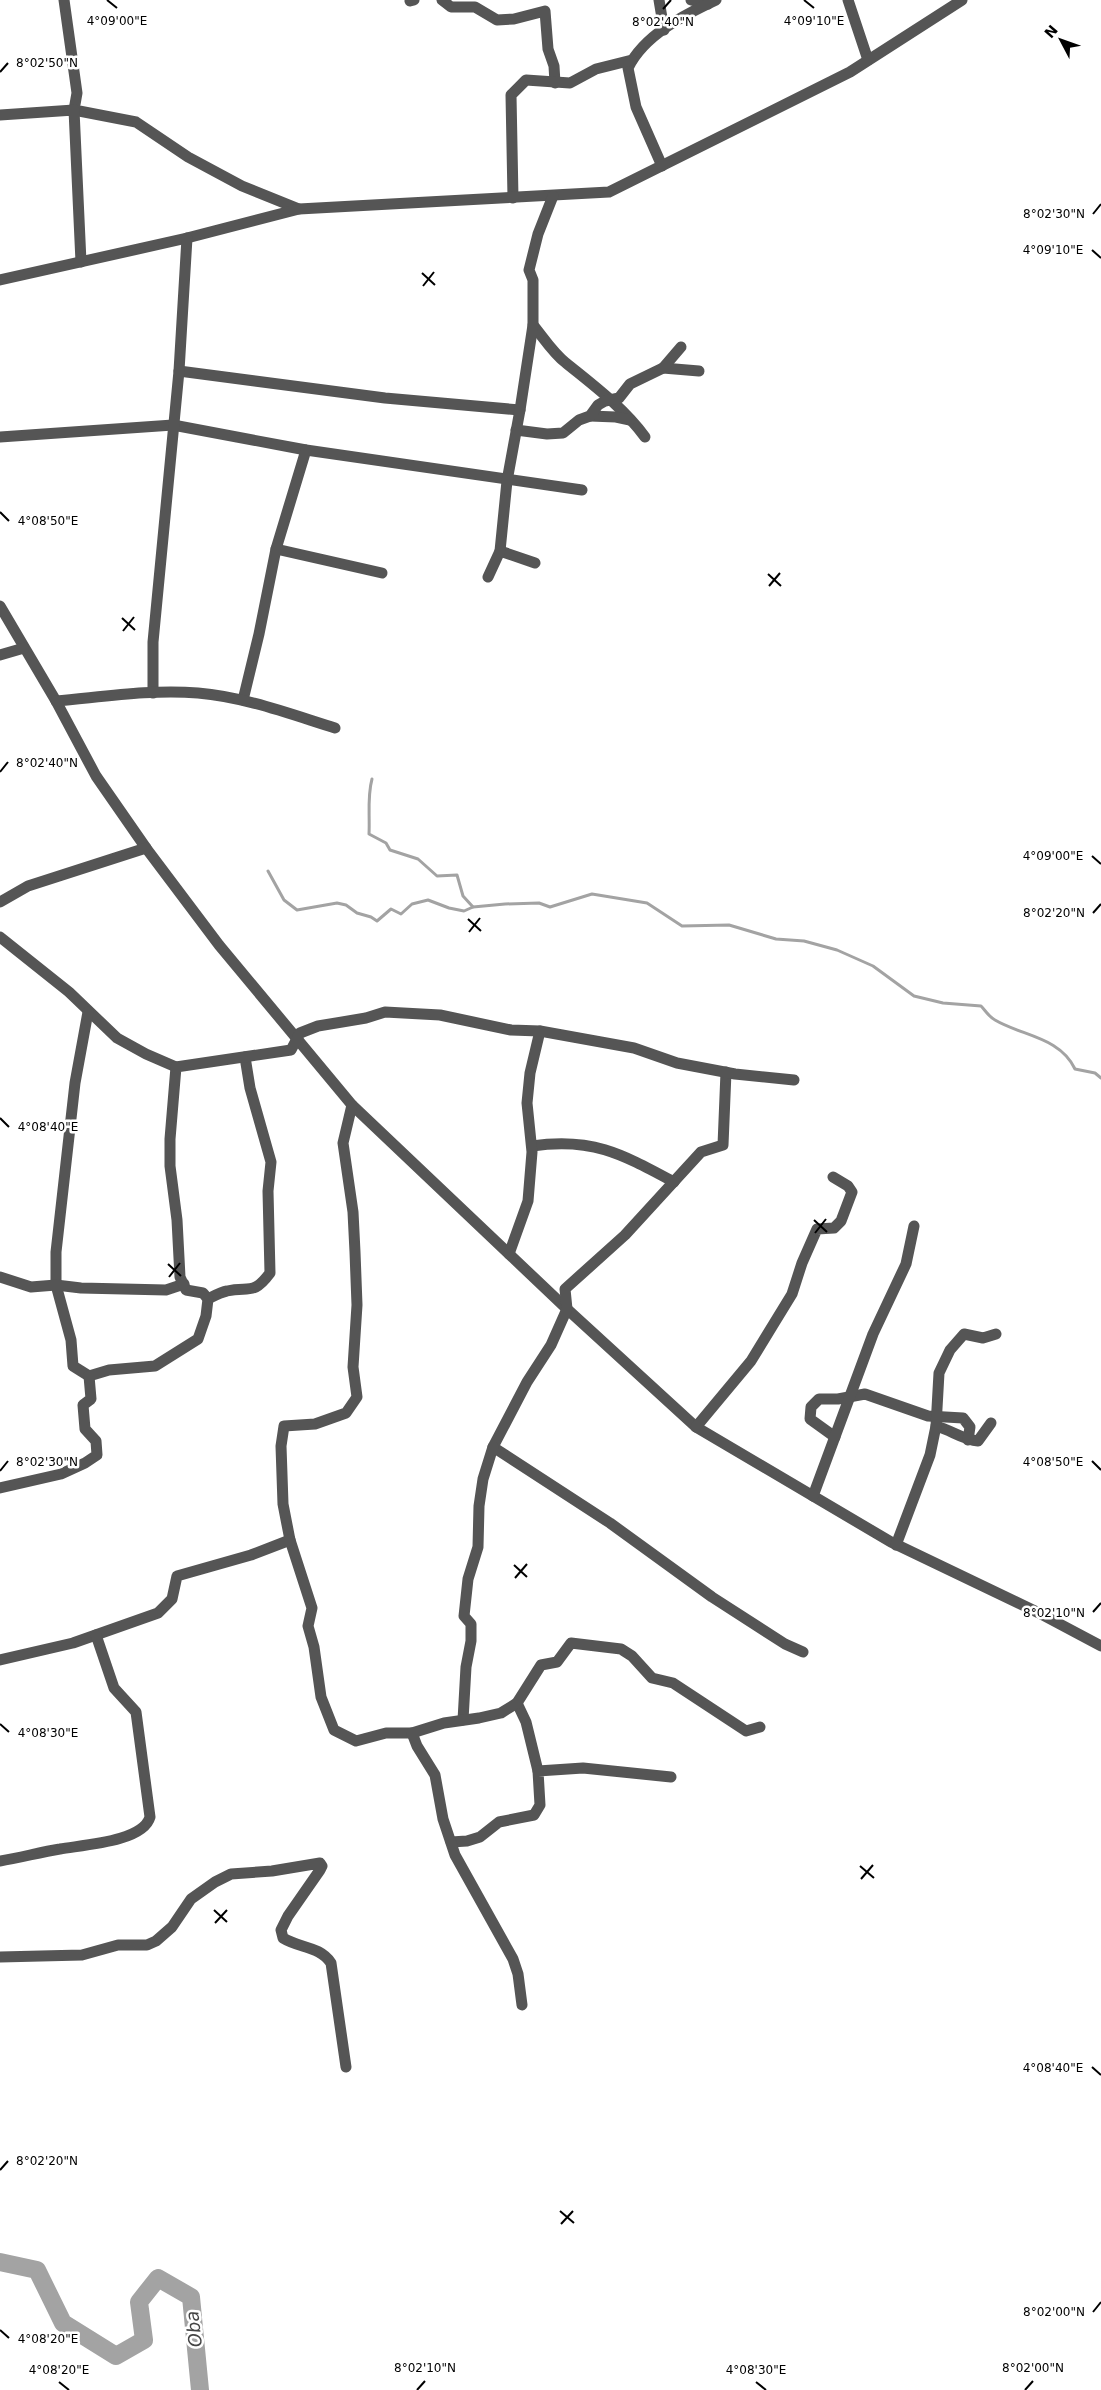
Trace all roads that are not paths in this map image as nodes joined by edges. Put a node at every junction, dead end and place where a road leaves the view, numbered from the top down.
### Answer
1 (64, 0) edge
2 (442, 0) edge
3 (659, 0) edge
4 (691, 0) edge
5 (848, 0) edge
6 (962, 0) edge
7 (712, 2) edge
8 (664, 30) junction
9 (632, 60) junction
10 (868, 60) junction
11 (555, 83) junction
12 (74, 110) junction
13 (0, 114) edge
14 (662, 166) junction
15 (553, 196) junction
16 (514, 198) junction
17 (299, 209) junction
18 (187, 238) junction
19 (81, 262) junction
20 (0, 280) edge
21 (533, 325) junction
22 (681, 347) dead end
23 (663, 368) junction
24 (180, 371) junction
25 (699, 371) dead end
26 (611, 400) junction
27 (520, 410) junction
28 (590, 416) junction
29 (631, 420) junction
30 (173, 425) junction
31 (516, 430) junction
32 (646, 436) dead end
33 (0, 438) edge
34 (306, 450) junction
35 (507, 481) junction
36 (582, 490) dead end
37 (276, 549) junction
38 (500, 551) junction
39 (535, 563) dead end
40 (382, 574) dead end
41 (488, 578) dead end
42 (0, 606) edge
43 (24, 648) junction
44 (0, 655) edge
45 (153, 693) junction
46 (243, 700) junction
47 (56, 701) junction
48 (335, 728) dead end
49 (146, 848) junction
50 (0, 902) edge
51 (0, 937) edge
52 (88, 1012) junction
53 (540, 1031) junction
54 (298, 1040) junction
55 (245, 1057) junction
56 (176, 1067) junction
57 (726, 1072) junction
58 (794, 1080) dead end
59 (352, 1105) junction
60 (532, 1146) junction
61 (832, 1177) dead end
62 (674, 1182) junction
63 (914, 1226) dead end
64 (509, 1254) junction
65 (0, 1277) edge
66 (184, 1284) junction
67 (56, 1285) junction
68 (208, 1299) junction
69 (567, 1309) junction
70 (996, 1334) dead end
71 (89, 1376) junction
72 (850, 1396) junction
73 (937, 1421) junction
74 (991, 1423) dead end
75 (696, 1427) junction
76 (835, 1437) junction
77 (968, 1440) junction
78 (493, 1447) junction
79 (0, 1488) edge
80 (813, 1496) junction
81 (290, 1540) junction
82 (896, 1545) junction
83 (96, 1635) junction
84 (1101, 1646) edge
85 (804, 1652) dead end
86 (0, 1660) edge
87 (517, 1703) junction
88 (463, 1720) junction
89 (760, 1727) dead end
90 (412, 1733) junction
91 (538, 1770) junction
92 (671, 1777) dead end
93 (451, 1842) junction
94 (0, 1861) edge
95 (0, 1958) edge
96 (522, 2005) dead end
97 (346, 2067) dead end

1 - 12 street
2 - 11 street
3 - 8 street
4 - 7 street
5 - 10 street
6 - 10 street
7 - 8 street
8 - 9 street
9 - 11 street
9 - 14 street
10 - 14 street
11 - 16 street
12 - 13 street
12 - 17 street
12 - 19 street
14 - 15 street
15 - 16 street
15 - 21 street
16 - 17 street
17 - 18 street
18 - 19 street
18 - 24 street
19 - 20 street
21 - 26 street
21 - 27 street
22 - 23 street
23 - 25 street
23 - 26 street
24 - 27 street
24 - 30 street
26 - 28 street
26 - 29 street
27 - 31 street
28 - 29 street
28 - 31 street
29 - 32 street
30 - 33 street
30 - 34 street
30 - 45 street
31 - 35 street
34 - 35 street
34 - 37 street
35 - 36 street
35 - 38 street
37 - 40 street
37 - 46 street
38 - 39 street
38 - 41 street
42 - 43 street
43 - 44 street
43 - 47 street
45 - 46 street
45 - 47 street
46 - 48 street
47 - 49 street
49 - 50 street
49 - 54 street
51 - 52 street
52 - 56 street
52 - 67 street
53 - 54 street
53 - 57 street
53 - 60 street
54 - 55 street
54 - 59 street
55 - 56 street
55 - 68 street
56 - 66 street
57 - 58 street
57 - 62 street
59 - 64 street
59 - 81 street
60 - 62 street
60 - 64 street
61 - 75 street
62 - 69 street
63 - 72 street
64 - 69 street
65 - 67 street
66 - 67 street
66 - 68 street
67 - 71 street
68 - 71 street
69 - 75 street
69 - 78 street
70 - 73 street
71 - 79 street
72 - 73 street
72 - 76 street
72 - 76 street
73 - 77 street
73 - 77 street
73 - 82 street
74 - 77 street
75 - 80 street
76 - 80 street
78 - 85 street
78 - 88 street
80 - 82 street
81 - 83 street
81 - 90 street
82 - 84 street
83 - 86 street
83 - 94 street
87 - 88 street
87 - 89 street
87 - 91 street
88 - 90 street
90 - 93 street
91 - 92 street
91 - 93 street
93 - 96 street
95 - 97 street

